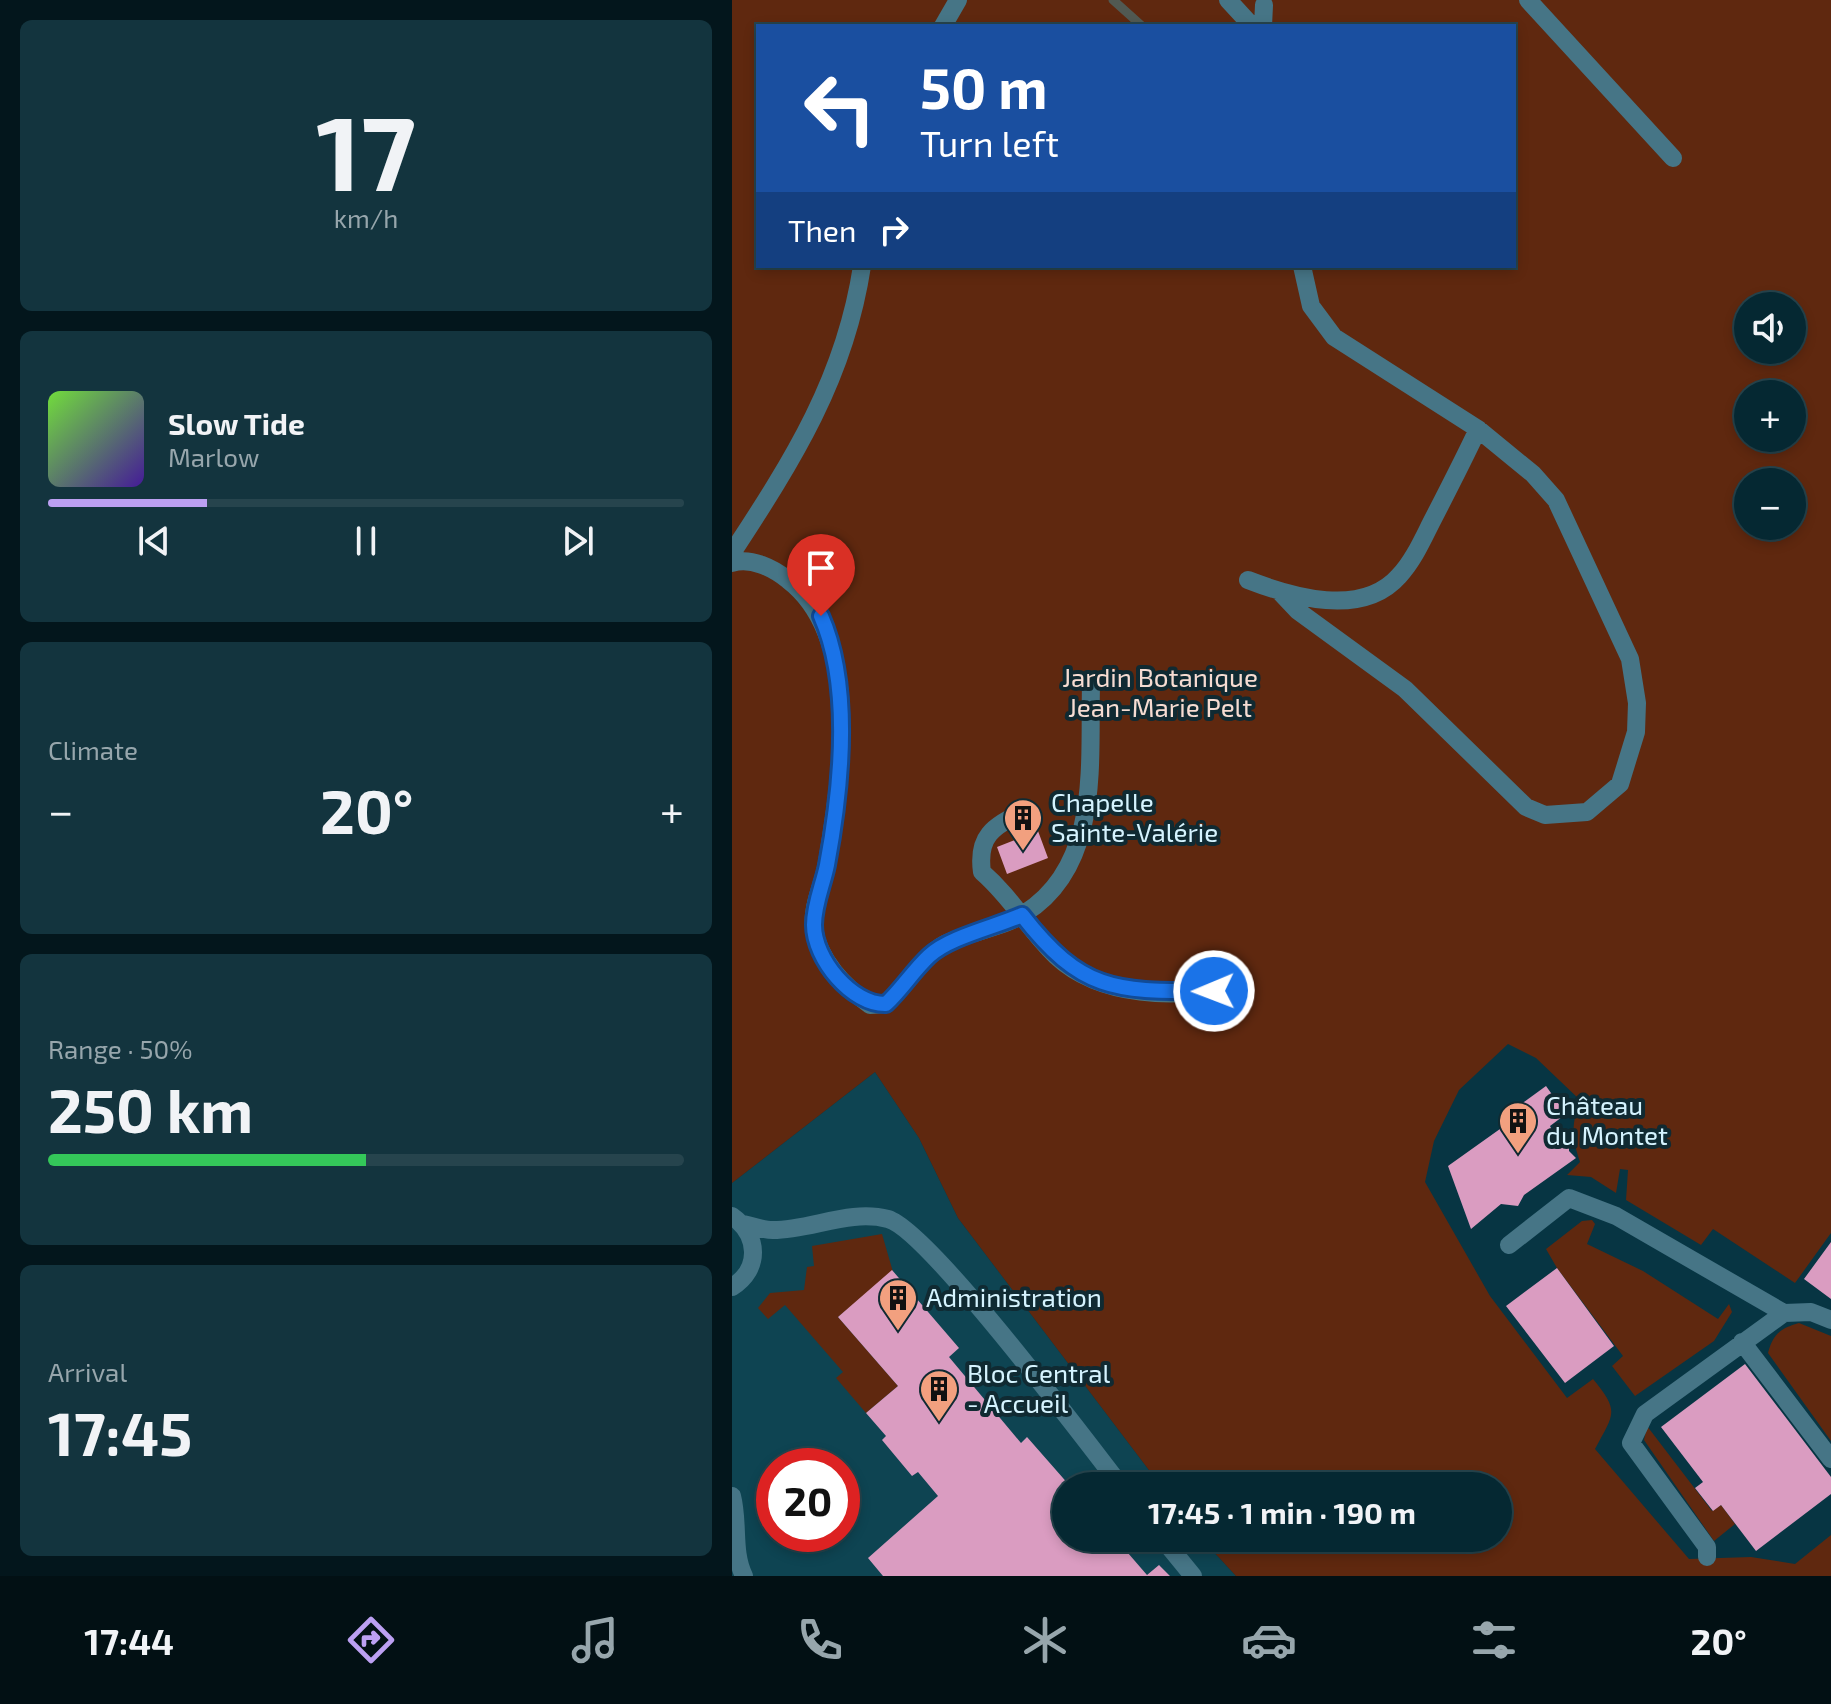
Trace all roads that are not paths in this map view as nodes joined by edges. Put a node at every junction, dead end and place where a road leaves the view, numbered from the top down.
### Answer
1 (958, 0) edge
2 (1228, 0) edge
3 (1528, 0) edge
4 (1264, 5) dead end
5 (944, 24) edge
6 (1250, 24) edge
7 (1263, 24) edge
8 (1673, 158) dead end
9 (862, 268) edge
10 (1302, 268) edge
11 (1478, 429) junction
12 (732, 553) edge
13 (732, 563) edge
14 (1248, 580) dead end
15 (1281, 593) junction
16 (1091, 685) dead end
17 (1022, 812) dead end
18 (1022, 915) junction
19 (1234, 986) dead end
20 (738, 1220) edge
21 (773, 1230) junction
22 (1509, 1245) dead end
23 (753, 1260) junction
24 (732, 1287) edge
25 (1784, 1313) junction
26 (1831, 1320) edge
27 (1742, 1342) junction
28 (1831, 1459) edge
29 (1110, 1472) edge
30 (732, 1496) edge
31 (1173, 1552) edge
32 (1707, 1557) dead end
33 (744, 1576) edge
34 (1193, 1576) edge

1 - 5 lane
2 - 6 lane
3 - 8 lane
4 - 7 lane
9 - 12 lane
10 - 11 lane
11 - 15 lane
11 - 15 lane
13 - 18 lane
14 - 15 lane
16 - 18 lane
17 - 18 lane
18 - 19 lane
20 - 21 lane
20 - 23 lane
21 - 23 lane
21 - 29 lane
22 - 25 lane
23 - 24 lane
25 - 26 lane
25 - 27 lane
27 - 28 lane
27 - 32 lane
30 - 33 lane
31 - 34 lane

